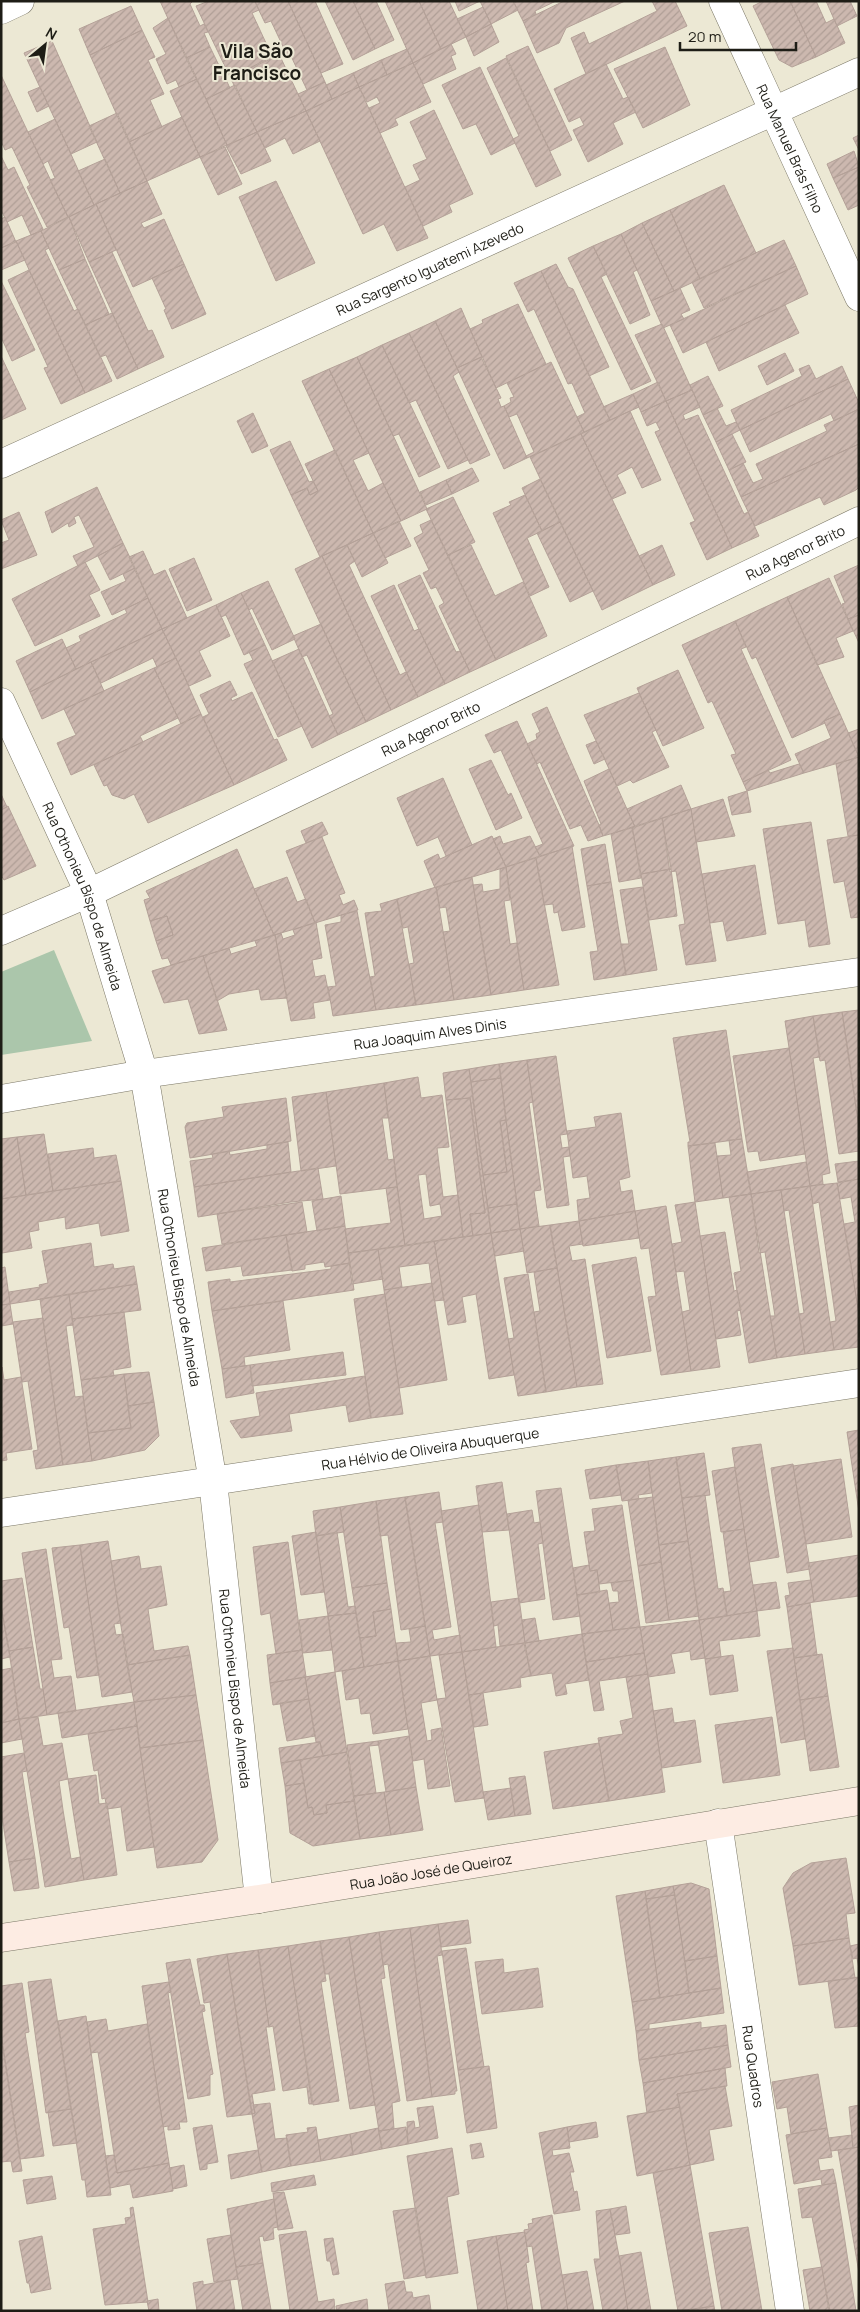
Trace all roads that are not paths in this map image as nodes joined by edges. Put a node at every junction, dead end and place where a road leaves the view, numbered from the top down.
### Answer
1 (20, 1) edge
2 (723, 1) edge
3 (1, 10) edge
4 (859, 72) edge
5 (773, 110) junction
6 (859, 297) edge
7 (1, 464) edge
8 (859, 521) edge
9 (1, 702) edge
10 (89, 893) junction
11 (1, 930) edge
12 (859, 972) edge
13 (144, 1074) junction
14 (1, 1099) edge
15 (859, 1382) edge
16 (213, 1482) junction
17 (1, 1513) edge
18 (859, 1802) edge
19 (718, 1823) junction
20 (259, 1899) junction
21 (1, 1938) edge
22 (790, 2311) edge

1 - 3 street
2 - 5 street, Rua Manuel Brás Filho
4 - 5 street, Rua Sargento Iguatemi Azevedo
5 - 6 street, Rua Manuel Brás Filho
5 - 7 street, Rua Sargento Iguatemi Azevedo
8 - 10 street, Rua Agenor Brito
9 - 10 street, Rua Othonieu Bispo de Almeida
10 - 11 street, Rua Agenor Brito
10 - 13 street, Rua Othonieu Bispo de Almeida
12 - 13 street, Rua Joaquim Alves Dinis
13 - 14 street, Rua Joaquim Alves Dinis
13 - 16 street, Rua Othonieu Bispo de Almeida
15 - 16 street, Rua Hélvio de Oliveira Abuquerque
16 - 17 street, Rua Hélvio de Oliveira Abuquerque
16 - 20 street, Rua Othonieu Bispo de Almeida
18 - 19 street, Rua João José de Queiroz
19 - 20 street, Rua João José de Queiroz
19 - 22 street, Rua Quadros
20 - 21 street, Rua João José de Queiroz

